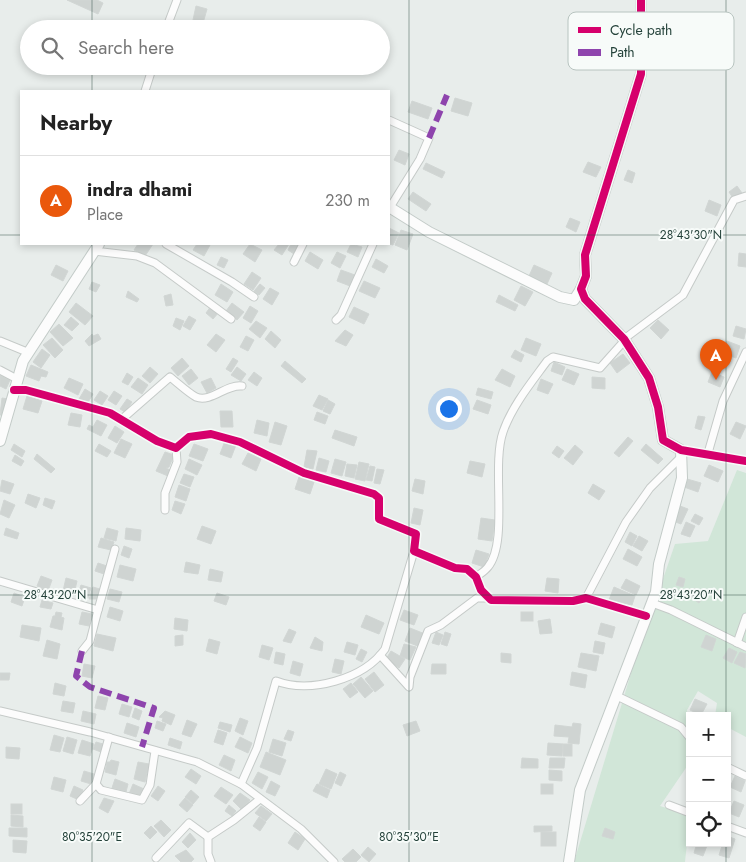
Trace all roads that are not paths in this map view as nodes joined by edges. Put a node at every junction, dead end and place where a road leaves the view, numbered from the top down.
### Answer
1 (177, 0) edge
2 (169, 20) edge
3 (641, 70) edge
4 (150, 75) edge
5 (145, 90) edge
6 (390, 120) edge
7 (746, 196) edge
8 (390, 206) edge
9 (390, 209) edge
10 (168, 245) edge
11 (302, 245) edge
12 (373, 245) edge
13 (96, 247) edge
14 (294, 262) dead end
15 (581, 289) junction
16 (254, 297) dead end
17 (231, 319) dead end
18 (336, 320) dead end
19 (624, 340) junction
20 (0, 341) edge
21 (27, 352) junction
22 (746, 352) edge
23 (0, 370) edge
24 (17, 379) junction
25 (242, 386) dead end
26 (14, 390) junction
27 (3, 417) edge
28 (122, 419) junction
29 (0, 442) edge
30 (176, 448) junction
31 (708, 453) junction
32 (680, 454) junction
33 (746, 461) edge
34 (165, 510) dead end
35 (115, 549) dead end
36 (414, 551) junction
37 (476, 576) junction
38 (0, 581) edge
39 (490, 598) junction
40 (586, 598) junction
41 (652, 603) junction
42 (98, 610) junction
43 (646, 616) junction
44 (746, 617) edge
45 (738, 643) junction
46 (746, 647) edge
47 (82, 651) dead end
48 (380, 655) junction
49 (617, 696) junction
50 (0, 711) edge
51 (686, 733) edge
52 (109, 737) junction
53 (155, 750) junction
54 (731, 769) edge
55 (746, 776) edge
56 (96, 784) junction
57 (241, 784) junction
58 (260, 799) junction
59 (80, 801) dead end
60 (669, 806) dead end
61 (686, 812) edge
62 (731, 827) edge
63 (746, 833) edge
64 (208, 837) junction
65 (156, 858) dead end
66 (211, 862) edge
67 (334, 862) edge
68 (569, 862) edge

1 - 2 street
3 - 15 street
4 - 5 street
6 - 8 street
7 - 19 street
9 - 15 street
10 - 16 street
11 - 14 street
12 - 18 street
13 - 17 street
13 - 21 street
15 - 19 street
19 - 32 street
19 - 37 street
20 - 21 street
21 - 24 street
22 - 31 street
23 - 24 street
24 - 26 street
25 - 28 street
26 - 27 street
26 - 28 street
27 - 29 street
28 - 30 street
30 - 34 street
30 - 36 street
31 - 32 street
31 - 33 street
32 - 40 street
32 - 41 street
35 - 42 street
36 - 37 street
36 - 48 street
37 - 39 street
38 - 42 street
39 - 40 street
39 - 48 street
40 - 43 street
41 - 43 street
41 - 45 street
42 - 47 street
43 - 49 street
44 - 45 street
45 - 46 street
48 - 57 street
49 - 51 street
49 - 68 street
50 - 52 street
52 - 53 street
52 - 56 street
53 - 56 street
53 - 57 street
54 - 55 street
56 - 59 street
57 - 58 street
58 - 64 street
58 - 67 street
60 - 61 street
62 - 63 street
64 - 65 street
64 - 66 street

